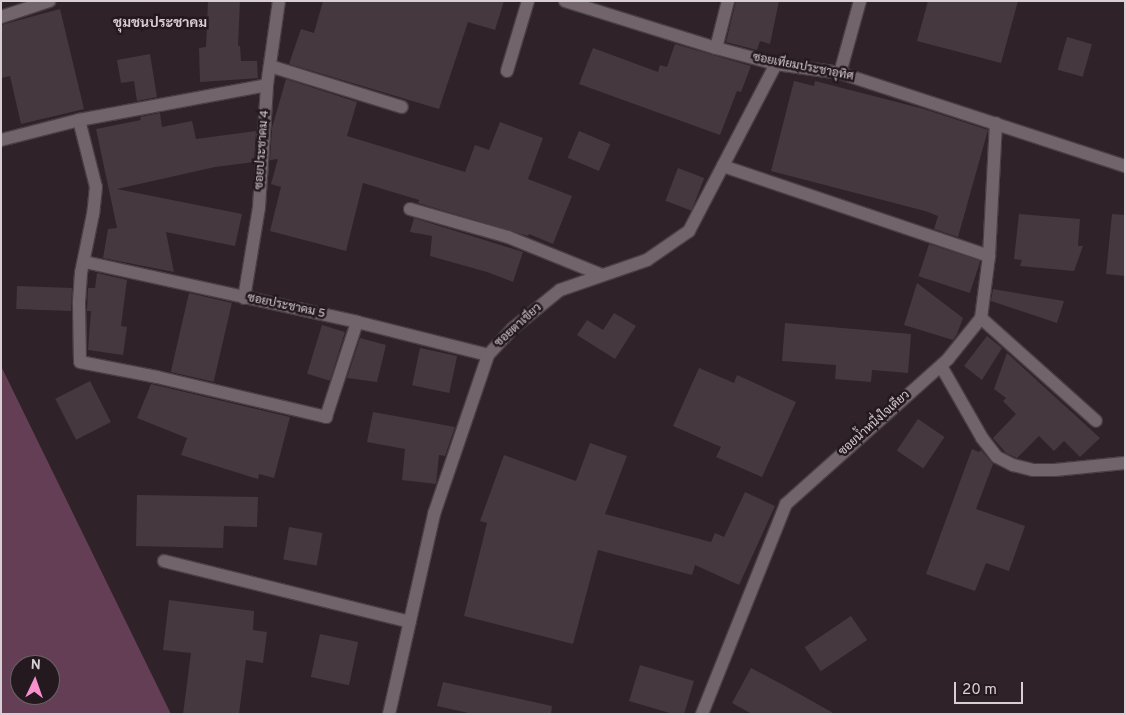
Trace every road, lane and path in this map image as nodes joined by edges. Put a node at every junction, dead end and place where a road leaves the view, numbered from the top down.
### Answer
1 (49, 1) edge
2 (279, 1) edge
3 (528, 1) edge
4 (565, 1) edge
5 (728, 1) edge
6 (860, 1) edge
7 (1, 17) edge
8 (716, 48) junction
9 (776, 64) junction
10 (270, 66) junction
11 (507, 71) dead end
12 (840, 73) junction
13 (267, 85) junction
14 (402, 107) dead end
15 (79, 120) junction
16 (996, 123) junction
17 (1, 140) edge
18 (723, 166) junction
19 (1125, 166) edge
20 (410, 209) dead end
21 (989, 256) junction
22 (85, 262) junction
23 (602, 275) junction
24 (244, 298) junction
25 (981, 318) junction
26 (357, 322) junction
27 (488, 355) junction
28 (941, 366) junction
29 (1096, 421) dead end
30 (1125, 464) edge
31 (164, 561) dead end
32 (410, 622) junction
33 (389, 714) edge
34 (702, 714) edge

1 - 7 street
2 - 10 street, ซอยประชาคม 4
3 - 11 street
4 - 8 street, ซอยเทียมประชาอุทิศ
5 - 8 street
6 - 12 street
8 - 9 street, ซอยเทียมประชาอุทิศ
9 - 12 street, ซอยเทียมประชาอุทิศ
9 - 18 street, ซอยตาเขียว
10 - 13 street, ซอยประชาคม 4
10 - 14 street
12 - 16 street, ซอยเทียมประชาอุทิศ
13 - 15 street
13 - 24 street, ซอยประชาคม 4
15 - 17 street
15 - 22 street
16 - 19 street, ซอยเทียมประชาอุทิศ
16 - 21 street
18 - 21 street
18 - 23 street, ซอยตาเขียว
20 - 23 street
21 - 25 street
22 - 24 street, ซอยประชาคม 5
22 - 26 street
23 - 27 street, ซอยตาเขียว
24 - 26 street, ซอยประชาคม 5
25 - 28 street, ซอยน้ำหนึ่งใจเดียว
25 - 29 street
26 - 27 street, ซอยประชาคม 5
27 - 32 street, ซอยตาเขียว
28 - 30 street
28 - 34 street, ซอยน้ำหนึ่งใจเดียว
31 - 32 street
32 - 33 street, ซอยตาเขียว

